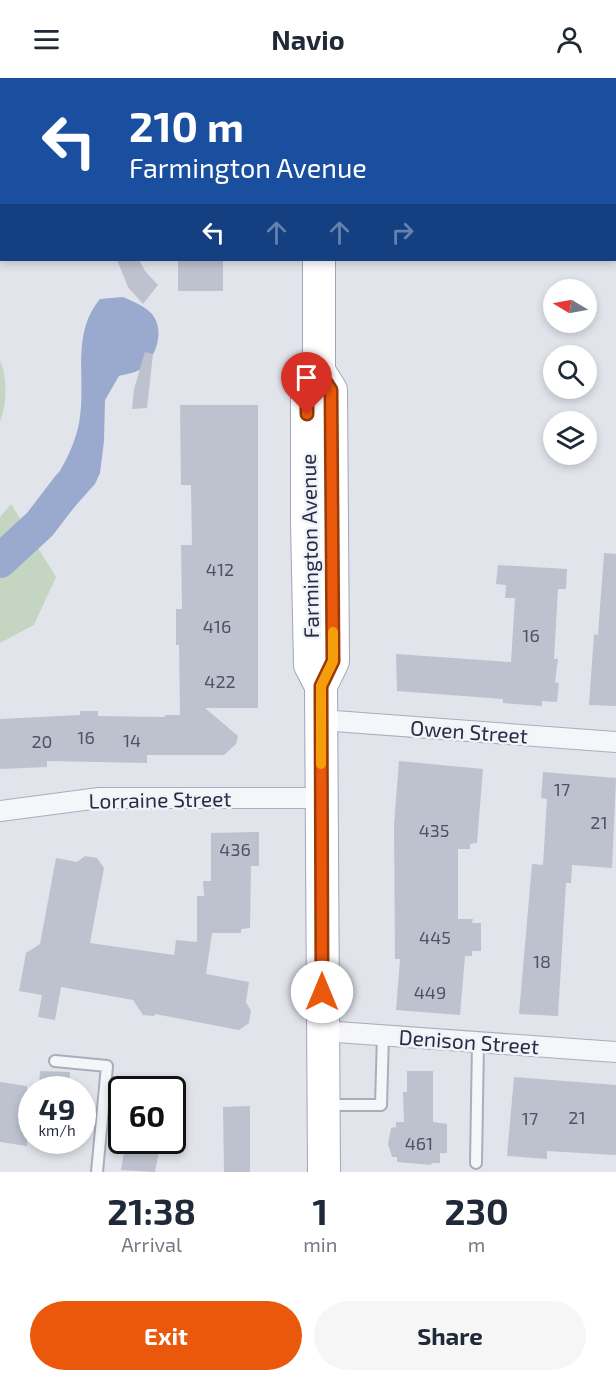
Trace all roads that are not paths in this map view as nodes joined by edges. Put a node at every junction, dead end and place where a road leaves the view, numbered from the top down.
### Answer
1 (319, 261) edge
2 (321, 720) junction
3 (616, 742) edge
4 (321, 798) junction
5 (0, 811) edge
6 (323, 1031) junction
7 (382, 1035) junction
8 (478, 1042) junction
9 (616, 1052) edge
10 (55, 1061) dead end
11 (324, 1105) junction
12 (476, 1163) dead end
13 (97, 1172) edge
14 (324, 1172) edge

1 - 2 main road, Farmington Avenue
2 - 3 street, Owen Street
2 - 4 main road, Farmington Avenue
4 - 5 street, Lorraine Street
4 - 6 main road, Farmington Avenue
6 - 7 street, Denison Street
6 - 11 main road, Farmington Avenue
7 - 8 street, Denison Street
7 - 11 lane
8 - 9 street, Denison Street
8 - 12 lane
10 - 13 lane
11 - 14 main road, Farmington Avenue

